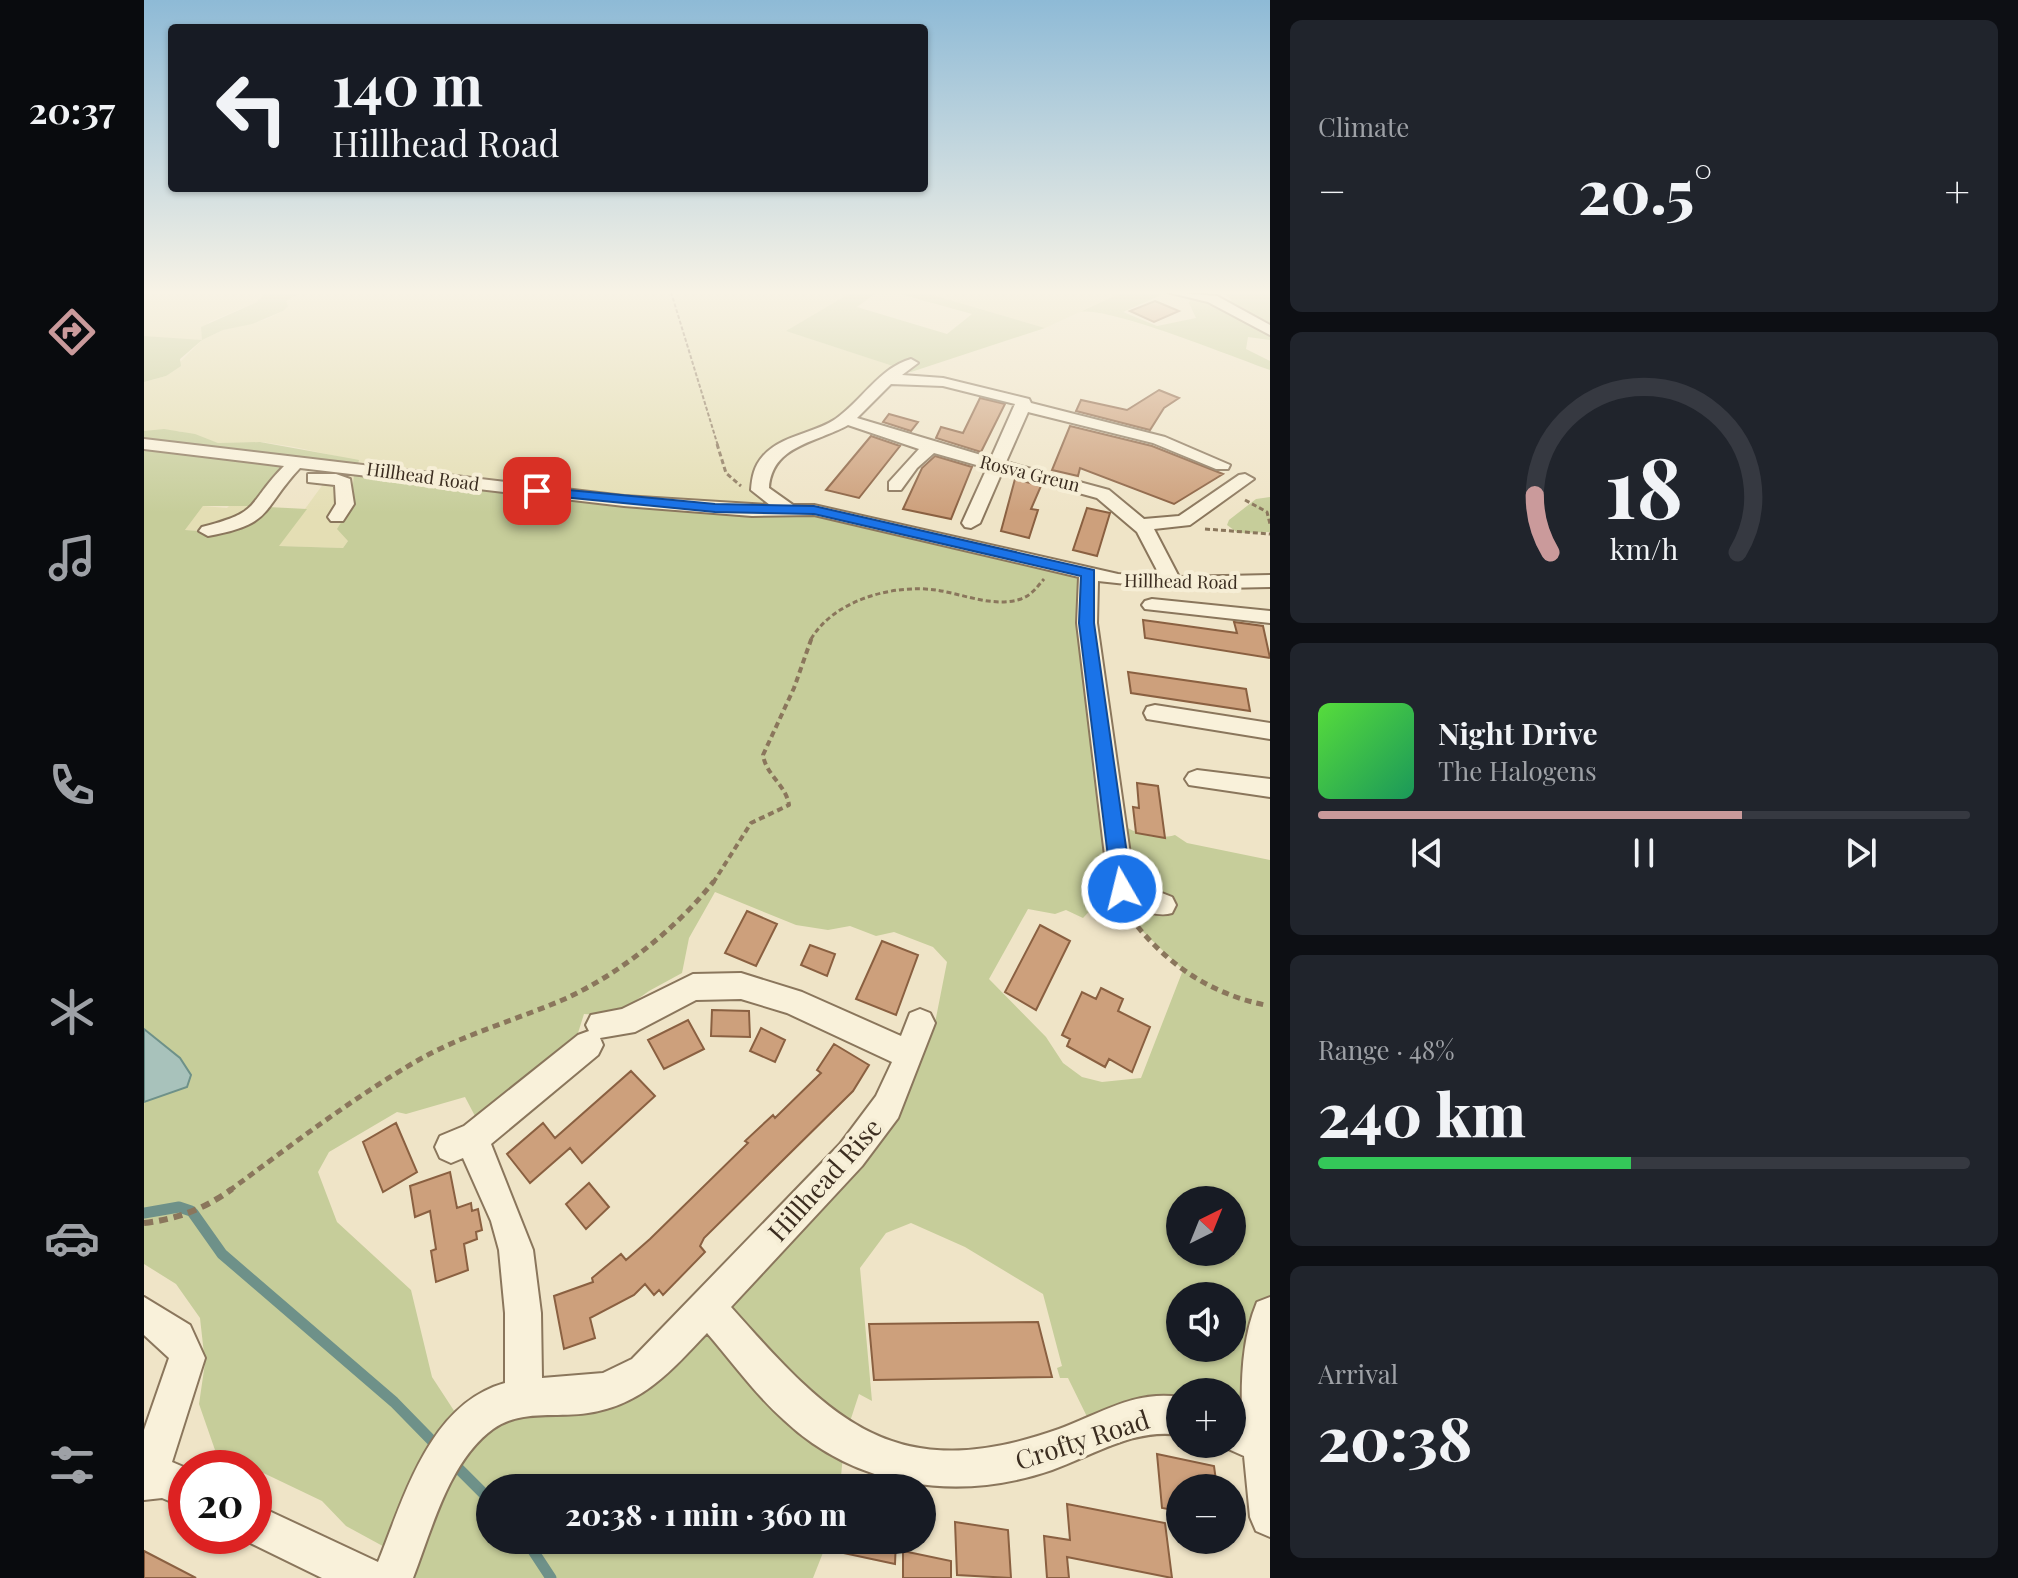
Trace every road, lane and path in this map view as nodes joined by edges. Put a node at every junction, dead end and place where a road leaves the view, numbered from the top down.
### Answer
1 (693, 366) edge
2 (907, 366) edge
3 (888, 379) junction
4 (1024, 404) junction
5 (845, 419) junction
6 (144, 444) edge
7 (931, 447) junction
8 (997, 465) junction
9 (1222, 465) dead end
10 (293, 466) junction
11 (1245, 479) dead end
12 (895, 486) dead end
13 (1227, 491) junction
14 (761, 492) junction
15 (1245, 500) joint
16 (787, 509) junction
17 (337, 517) dead end
18 (1179, 522) junction
19 (971, 523) dead end
20 (1270, 524) edge
21 (1142, 525) junction
22 (208, 531) dead end
23 (1270, 534) edge
24 (1053, 564) junction
25 (1089, 573) junction
26 (1270, 581) edge
27 (1173, 583) junction
28 (1152, 605) dead end
29 (1270, 617) edge
30 (1155, 713) dead end
31 (1270, 731) edge
32 (1197, 779) dead end
33 (1270, 788) edge
34 (1122, 889) junction
35 (1163, 905) dead end
36 (1265, 1005) dead end
37 (920, 1023) dead end
38 (910, 1055) junction
39 (144, 1223) edge
40 (708, 1308) junction
41 (144, 1315) edge
42 (1270, 1316) edge
43 (523, 1397) junction
44 (1166, 1414) edge
45 (1248, 1438) edge
46 (146, 1479) edge
47 (168, 1480) edge
48 (1270, 1517) edge
49 (272, 1533) edge
50 (367, 1578) edge
51 (392, 1578) edge

1 - 14 path
2 - 3 street
3 - 4 street
3 - 5 street
4 - 8 street
4 - 9 street
5 - 7 street, Rosva Greun
5 - 14 street
6 - 10 street, Hillhead Road
7 - 8 street, Rosva Greun
7 - 12 street
8 - 19 street
8 - 21 street, Rosva Greun
10 - 16 street, Hillhead Road
10 - 17 street
10 - 22 street
11 - 13 street
13 - 15 street
13 - 18 street
14 - 16 street
15 - 20 path
16 - 24 street, Hillhead Road
18 - 21 street
18 - 23 path
21 - 27 street, Rosva Greun
24 - 25 street, Hillhead Road
24 - 39 path
25 - 27 street, Hillhead Road
25 - 34 street
26 - 27 street, Hillhead Road
28 - 29 street
30 - 31 street
32 - 33 street
34 - 35 street
34 - 36 path
37 - 38 street, Hillhead Rise
38 - 40 street, Hillhead Rise
38 - 43 street
40 - 43 street, Hillhead Rise
40 - 44 street, Crofty Road
41 - 46 street
42 - 45 street
43 - 51 street, Hillhead Rise
45 - 48 street
46 - 47 street
49 - 50 street

